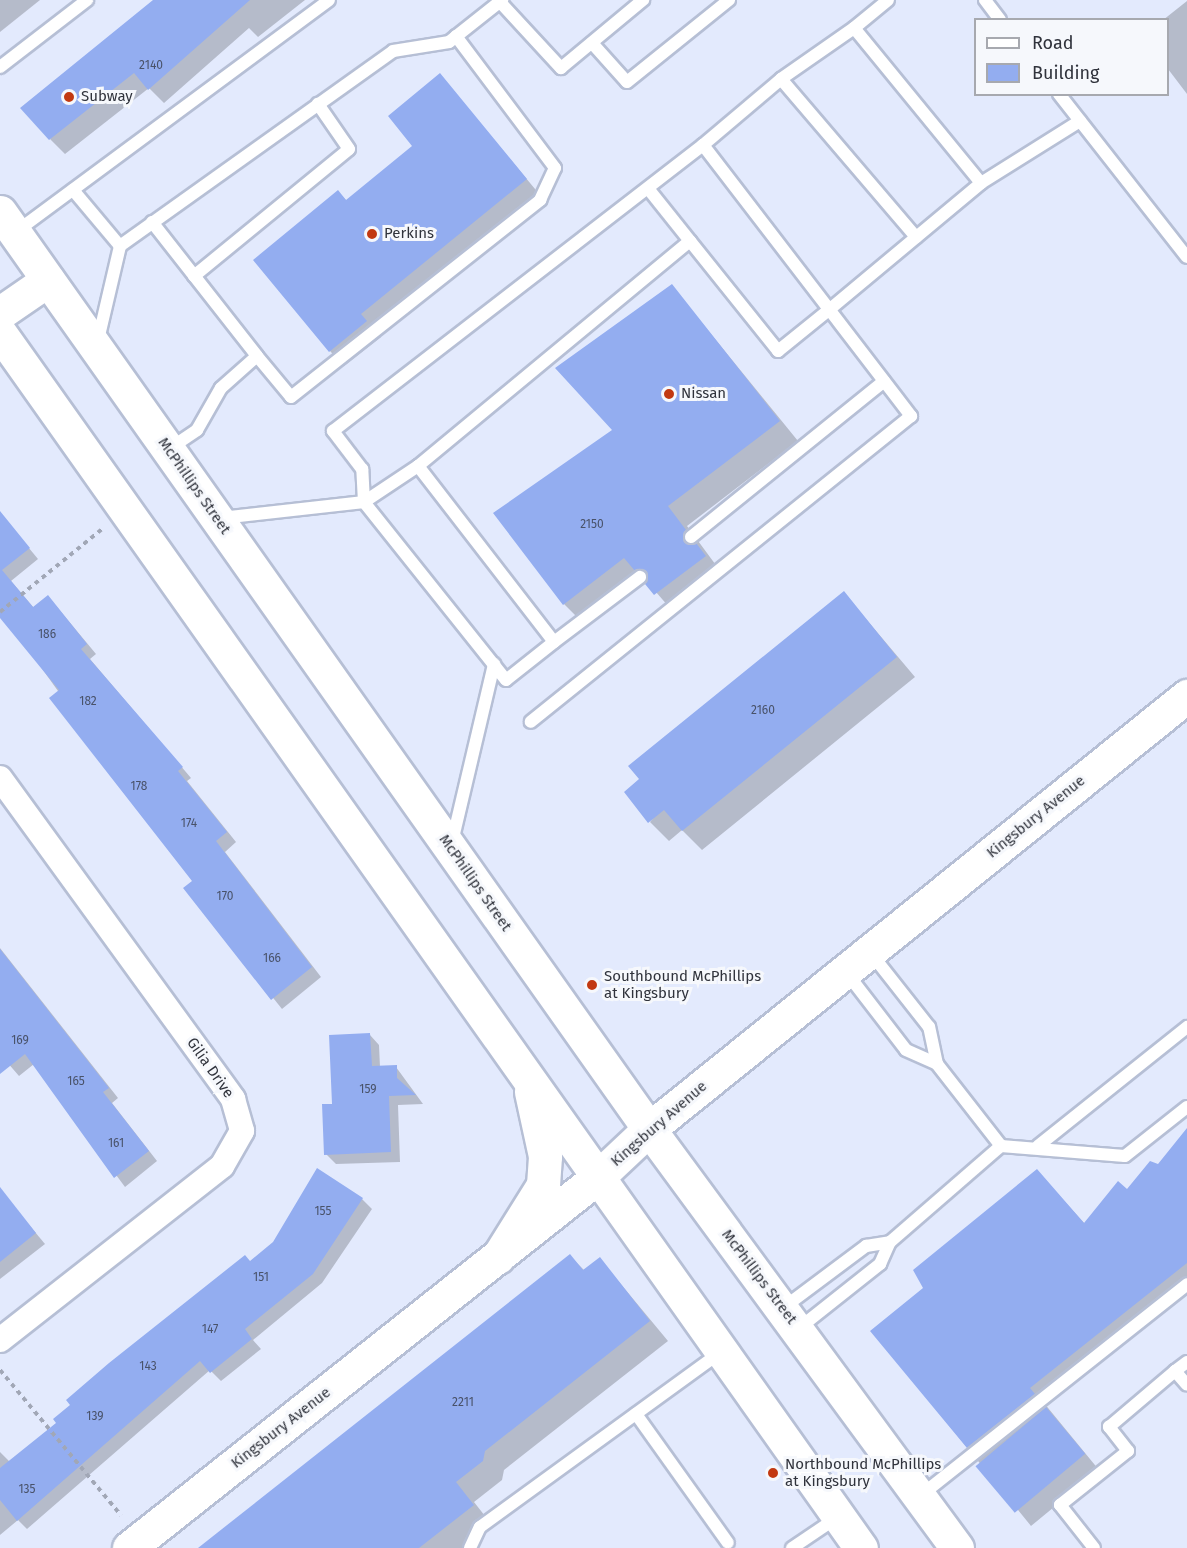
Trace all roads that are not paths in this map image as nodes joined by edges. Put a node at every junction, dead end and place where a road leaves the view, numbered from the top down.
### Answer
1 (87, 0) edge
2 (329, 0) edge
3 (643, 0) edge
4 (729, 0) edge
5 (888, 0) edge
6 (985, 0) edge
7 (501, 1) edge
8 (998, 18) edge
9 (854, 28) junction
10 (456, 36) junction
11 (592, 43) junction
12 (0, 67) edge
13 (782, 79) junction
14 (1061, 96) edge
15 (318, 104) junction
16 (1080, 121) junction
17 (703, 145) junction
18 (981, 183) junction
19 (73, 190) junction
20 (650, 191) junction
21 (7, 222) edge
22 (152, 222) junction
23 (916, 237) junction
24 (690, 241) junction
25 (120, 246) junction
26 (1187, 257) edge
27 (194, 276) junction
28 (48, 280) junction
29 (830, 309) junction
30 (0, 313) edge
31 (0, 333) edge
32 (97, 348) junction
33 (257, 356) junction
34 (884, 381) junction
35 (168, 449) junction
36 (418, 466) junction
37 (364, 502) junction
38 (217, 518) junction
39 (691, 537) dead end
40 (639, 577) dead end
41 (554, 642) junction
42 (494, 664) junction
43 (1187, 696) edge
44 (531, 722) dead end
45 (0, 778) edge
46 (451, 849) junction
47 (857, 961) junction
48 (1187, 1027) edge
49 (936, 1064) junction
50 (528, 1078) junction
51 (1187, 1107) edge
52 (649, 1129) junction
53 (1001, 1146) junction
54 (1038, 1146) junction
55 (598, 1177) junction
56 (890, 1242) junction
57 (498, 1257) junction
58 (1187, 1284) edge
59 (790, 1319) junction
60 (0, 1340) edge
61 (722, 1352) junction
62 (1187, 1362) edge
63 (1175, 1371) junction
64 (1187, 1385) edge
65 (636, 1414) junction
66 (920, 1496) junction
67 (838, 1516) junction
68 (728, 1543) dead end
69 (139, 1545) edge
70 (470, 1548) edge
71 (792, 1548) edge
72 (861, 1548) edge
73 (957, 1548) edge
74 (1094, 1548) edge

1 - 12 lane
2 - 19 lane
3 - 11 lane
4 - 11 lane
5 - 9 lane
6 - 8 lane
7 - 10 lane
7 - 11 lane
9 - 13 lane
9 - 18 lane
10 - 15 lane
10 - 33 lane
13 - 17 lane
13 - 23 lane
14 - 16 lane
15 - 22 lane
15 - 27 lane
16 - 18 lane
16 - 26 lane
17 - 20 lane
17 - 29 lane
18 - 23 lane
19 - 21 lane
19 - 25 lane
20 - 24 lane
20 - 37 lane
21 - 28 main road, McPhillips Street
22 - 25 lane
22 - 27 lane
23 - 29 lane
24 - 29 lane
24 - 36 lane
25 - 32 lane
27 - 33 lane
28 - 30 main road
28 - 32 main road, McPhillips Street
29 - 34 lane
31 - 50 main road
32 - 35 main road, McPhillips Street
33 - 35 lane
34 - 39 lane
34 - 44 lane
35 - 38 main road, McPhillips Street
36 - 37 lane
36 - 41 lane
37 - 38 lane
37 - 42 lane
38 - 46 main road, McPhillips Street
40 - 41 lane
41 - 42 lane
42 - 46 lane
43 - 47 main road, Kingsbury Avenue
45 - 60 street, Gilia Drive
46 - 52 main road, McPhillips Street
47 - 49 lane
47 - 49 lane
47 - 52 main road, Kingsbury Avenue
48 - 54 lane
49 - 53 lane
50 - 55 main road
50 - 57 main road
51 - 54 lane
52 - 55 main road, Kingsbury Avenue
52 - 59 main road, McPhillips Street
53 - 54 lane
53 - 56 lane
55 - 57 main road, Kingsbury Avenue
55 - 61 main road
56 - 59 lane
56 - 59 lane
57 - 69 main road, Kingsbury Avenue
58 - 66 lane
59 - 66 main road, McPhillips Street
61 - 65 lane
61 - 67 main road
62 - 63 lane
63 - 64 lane
63 - 74 lane
65 - 68 lane
65 - 70 lane
66 - 73 main road, McPhillips Street
67 - 71 lane
67 - 72 main road

